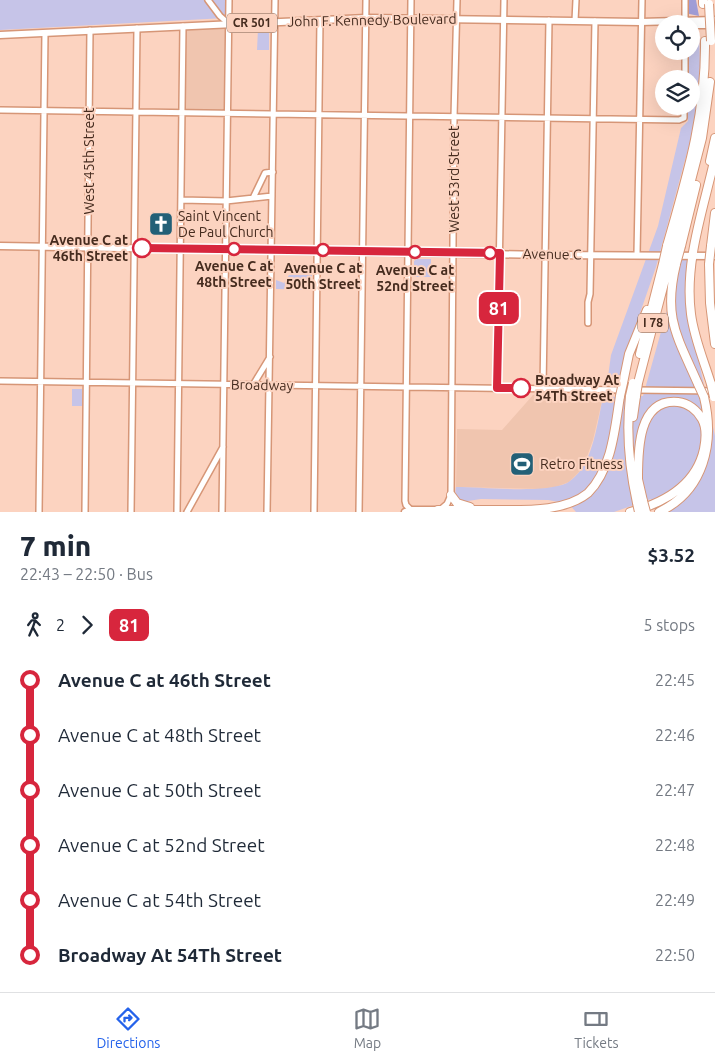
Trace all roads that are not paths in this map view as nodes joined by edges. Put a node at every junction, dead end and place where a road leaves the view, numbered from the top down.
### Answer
1 (208, 0) edge
2 (229, 0) edge
3 (275, 0) edge
4 (366, 0) edge
5 (412, 0) edge
6 (458, 0) edge
7 (504, 0) edge
8 (576, 0) edge
9 (642, 0) edge
10 (685, 0) edge
11 (706, 2) edge
12 (686, 15) edge
13 (366, 18) junction
14 (411, 18) junction
15 (457, 18) junction
16 (320, 20) junction
17 (504, 20) junction
18 (549, 20) junction
19 (575, 20) junction
20 (715, 20) edge
21 (595, 21) junction
22 (275, 22) junction
23 (640, 22) junction
24 (700, 22) edge
25 (655, 23) edge
26 (229, 24) junction
27 (700, 24) edge
28 (715, 25) edge
29 (183, 26) junction
30 (137, 28) junction
31 (90, 30) junction
32 (45, 33) junction
33 (0, 35) edge
34 (708, 41) junction
35 (0, 110) edge
36 (44, 111) junction
37 (90, 111) junction
38 (137, 112) junction
39 (181, 112) junction
40 (227, 113) junction
41 (273, 113) junction
42 (318, 114) junction
43 (364, 115) junction
44 (684, 115) edge
45 (410, 116) junction
46 (454, 117) junction
47 (502, 118) junction
48 (548, 118) junction
49 (593, 119) junction
50 (639, 120) junction
51 (715, 138) edge
52 (715, 156) edge
53 (273, 172) junction
54 (272, 196) junction
55 (253, 198) junction
56 (181, 200) junction
57 (226, 201) junction
58 (702, 210) junction
59 (715, 213) edge
60 (0, 246) edge
61 (42, 246) junction
62 (674, 246) junction
63 (89, 247) junction
64 (134, 248) junction
65 (180, 248) junction
66 (225, 249) junction
67 (272, 250) junction
68 (316, 250) junction
69 (363, 251) junction
70 (408, 252) junction
71 (454, 252) junction
72 (500, 253) junction
73 (637, 254) junction
74 (546, 255) junction
75 (591, 255) junction
76 (693, 256) junction
77 (715, 256) edge
78 (670, 264) junction
79 (657, 285) junction
80 (588, 323) dead end
81 (715, 344) edge
82 (270, 356) junction
83 (0, 381) edge
84 (40, 382) junction
85 (87, 382) junction
86 (132, 383) junction
87 (635, 383) junction
88 (178, 384) junction
89 (225, 384) junction
90 (252, 385) junction
91 (270, 385) junction
92 (315, 386) junction
93 (361, 386) junction
94 (407, 387) junction
95 (713, 387) edge
96 (452, 388) junction
97 (497, 388) junction
98 (543, 388) junction
99 (633, 396) junction
100 (715, 398) edge
101 (223, 446) junction
102 (638, 480) junction
103 (451, 495) junction
104 (640, 502) junction
105 (438, 510) junction
106 (408, 511) edge
107 (540, 511) edge
108 (39, 512) edge
109 (85, 512) edge
110 (131, 512) edge
111 (176, 512) edge
112 (187, 512) edge
113 (222, 512) edge
114 (267, 512) edge
115 (314, 512) edge
116 (359, 512) edge
117 (486, 512) edge
118 (630, 512) edge
119 (639, 512) edge
120 (646, 512) edge
121 (659, 512) edge

1 - 26 street
2 - 26 street
3 - 22 street
4 - 13 street
5 - 14 street
6 - 15 street, West 53rd Street
7 - 17 street
8 - 19 street
9 - 23 street
10 - 12 street
11 - 34 highway, I 78
13 - 14 main road, John F. Kennedy Boulevard / CR 501
13 - 16 main road, John F. Kennedy Boulevard / CR 501
13 - 43 street
14 - 15 main road, John F. Kennedy Boulevard / CR 501
14 - 45 street
15 - 17 main road, John F. Kennedy Boulevard / CR 501
15 - 46 street, West 53rd Street
16 - 22 main road, John F. Kennedy Boulevard / CR 501
16 - 42 street
17 - 18 main road, John F. Kennedy Boulevard / CR 501
17 - 47 street
18 - 19 main road, John F. Kennedy Boulevard / CR 501
18 - 48 street
19 - 21 main road, John F. Kennedy Boulevard / CR 501
20 - 24 main road, John F. Kennedy Boulevard / CR 501
21 - 23 main road, John F. Kennedy Boulevard / CR 501
21 - 49 street
22 - 26 main road, John F. Kennedy Boulevard / CR 501
22 - 41 street
23 - 25 main road, John F. Kennedy Boulevard / CR 501
23 - 50 street
26 - 29 main road, John F. Kennedy Boulevard / CR 501
26 - 40 street
27 - 28 main road, John F. Kennedy Boulevard / CR 501
29 - 30 main road, John F. Kennedy Boulevard / CR 501
29 - 39 street
30 - 31 main road, John F. Kennedy Boulevard / CR 501
30 - 38 street
31 - 32 main road, John F. Kennedy Boulevard / CR 501
31 - 37 street, West 45th Street
32 - 33 main road, John F. Kennedy Boulevard / CR 501
32 - 36 street
34 - 62 highway, I 78
34 - 62 highway, I 78
35 - 36 street
36 - 37 street
36 - 61 street
37 - 38 street
37 - 63 street, West 45th Street
38 - 39 street
38 - 64 street
39 - 40 street
39 - 56 street
40 - 41 street
40 - 57 street
41 - 42 street
41 - 53 street
42 - 43 street
42 - 68 street
43 - 45 street
43 - 69 street
44 - 50 street
45 - 46 street
45 - 70 street
46 - 47 street
46 - 71 street, West 53rd Street
47 - 48 street
47 - 72 street
48 - 49 street
48 - 74 street
49 - 50 street
49 - 75 street
50 - 73 street
51 - 58 highway
52 - 58 highway
53 - 54 street
53 - 55 street
54 - 55 street
54 - 67 street
55 - 57 street
56 - 57 street
56 - 65 street
57 - 66 street
58 - 76 highway
59 - 81 highway, bridge
60 - 61 main road, Avenue C
61 - 63 main road, Avenue C
61 - 84 street
62 - 78 highway, I 78, bridge
62 - 78 highway, bridge
63 - 64 main road, Avenue C
63 - 85 street, West 45th Street
64 - 65 main road, Avenue C
64 - 86 street
65 - 66 main road, Avenue C
65 - 88 street
66 - 67 main road, Avenue C
66 - 89 street
67 - 68 main road, Avenue C
67 - 82 street
68 - 69 main road, Avenue C
68 - 92 street
69 - 70 main road, Avenue C
69 - 93 street
70 - 71 main road, Avenue C
70 - 94 street
71 - 72 main road, Avenue C
71 - 96 street, West 53rd Street
72 - 74 main road, Avenue C
72 - 97 street
73 - 75 main road, Avenue C
73 - 76 main road, Avenue C
74 - 75 main road, Avenue C
74 - 98 street
75 - 80 street
76 - 77 main road, Avenue C
76 - 95 highway
78 - 79 highway, I 78
78 - 87 highway, I 78
78 - 121 highway, bridge
79 - 87 highway, I 78
79 - 107 highway, bridge
82 - 90 street
82 - 91 street
83 - 84 street, Broadway
84 - 85 street, Broadway
84 - 108 street
85 - 86 street, Broadway
85 - 109 street, West 45th Street
86 - 88 street, Broadway
86 - 110 street
87 - 99 highway, I 78, bridge
88 - 89 street, Broadway
88 - 111 street
89 - 90 street, Broadway
89 - 101 street
90 - 91 street, Broadway
91 - 92 street, Broadway
91 - 114 street
92 - 93 street, Broadway
92 - 115 street
93 - 94 street, Broadway
93 - 116 street
94 - 96 street, Broadway
94 - 106 street
95 - 98 street, Broadway
95 - 100 highway, bridge
96 - 97 street, Broadway
96 - 103 street, West 53rd Street
97 - 98 street, Broadway
99 - 102 highway, I 78
99 - 104 highway, I 78
101 - 112 street
101 - 113 street
102 - 104 highway, I 78
102 - 118 highway
103 - 105 street
103 - 117 highway
104 - 119 highway, I 78, bridge
104 - 120 highway, I 78, bridge
105 - 106 main road
105 - 117 highway
107 - 117 highway

